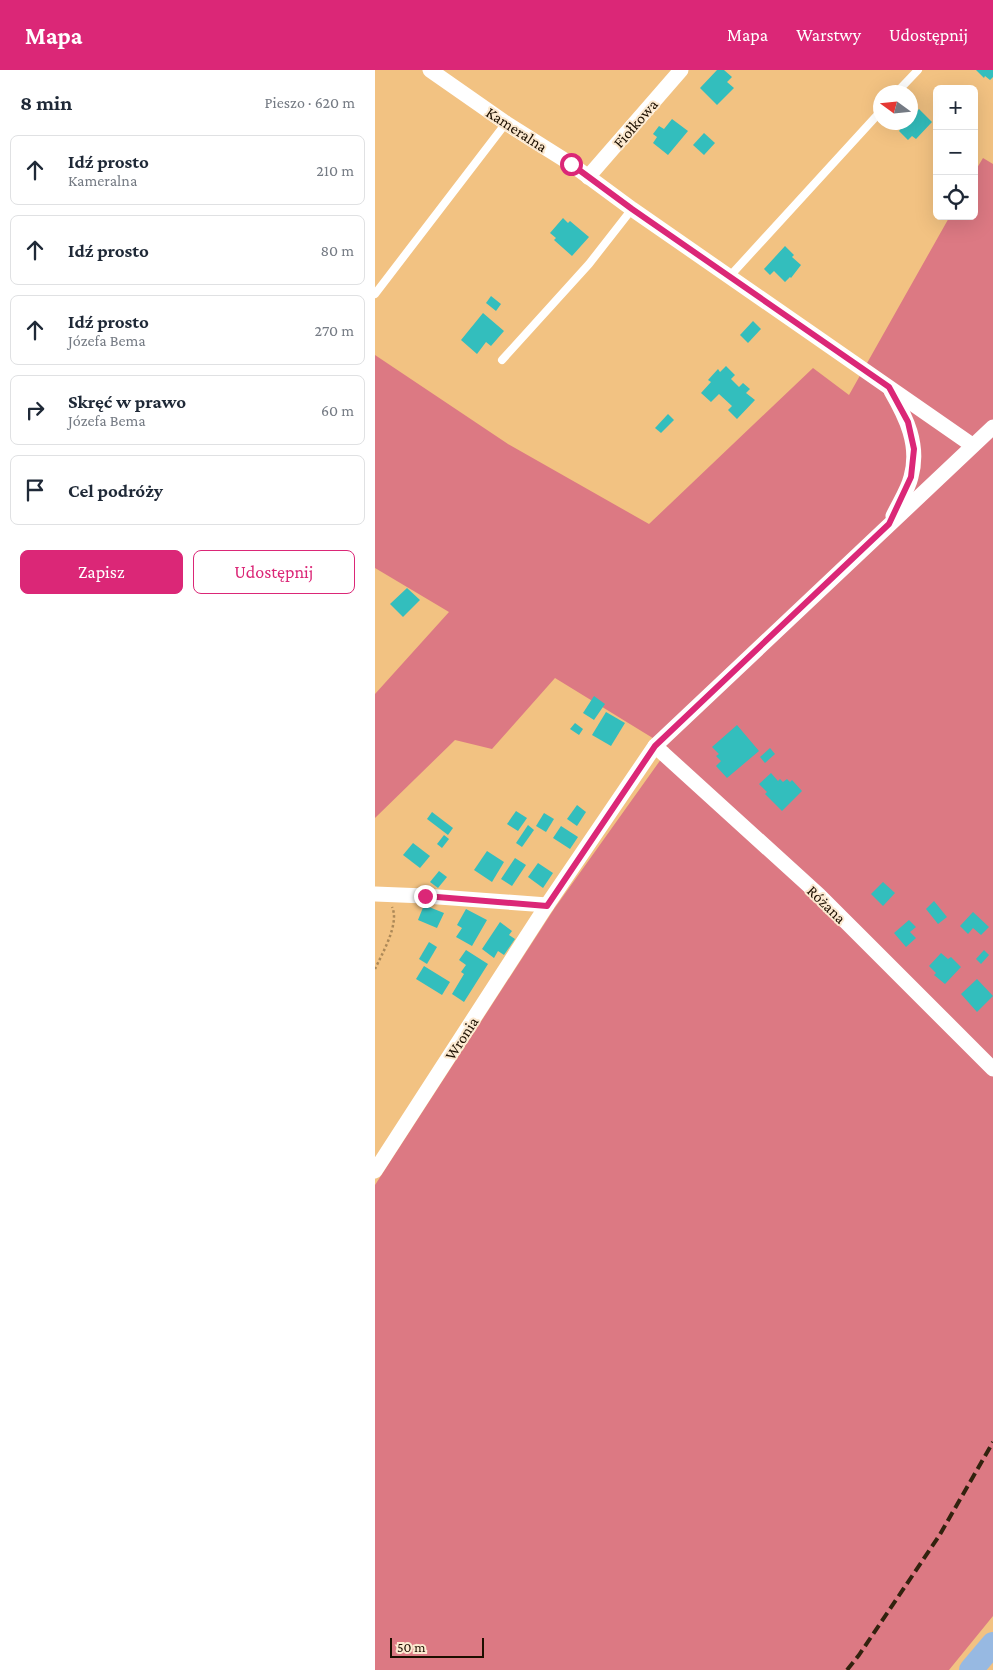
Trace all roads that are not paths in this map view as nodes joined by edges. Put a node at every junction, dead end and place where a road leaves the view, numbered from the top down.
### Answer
1 (431, 70) edge
2 (681, 70) edge
3 (918, 70) edge
4 (904, 85) edge
5 (873, 120) edge
6 (506, 123) junction
7 (589, 177) junction
8 (632, 209) junction
9 (729, 276) junction
10 (375, 294) edge
11 (502, 360) dead end
12 (889, 387) junction
13 (993, 427) edge
14 (972, 446) junction
15 (889, 524) junction
16 (655, 746) junction
17 (381, 895) edge
18 (547, 906) junction
19 (993, 1069) edge
20 (376, 1167) edge
21 (993, 1644) edge
22 (971, 1670) edge

1 - 6 street, Kameralna
2 - 7 street, Fiołkowa
3 - 4 lane
5 - 9 lane
6 - 7 street, Kameralna
6 - 10 lane
7 - 8 street, Kameralna
8 - 9 street, Kameralna
8 - 11 lane
9 - 12 street, Kameralna
12 - 14 street, Kameralna
12 - 15 street
13 - 14 street, Wronia
14 - 15 street, Wronia
15 - 16 street, Wronia
16 - 18 street, Wronia
16 - 19 street, Różana
17 - 18 street
18 - 20 street, Wronia
21 - 22 main road

